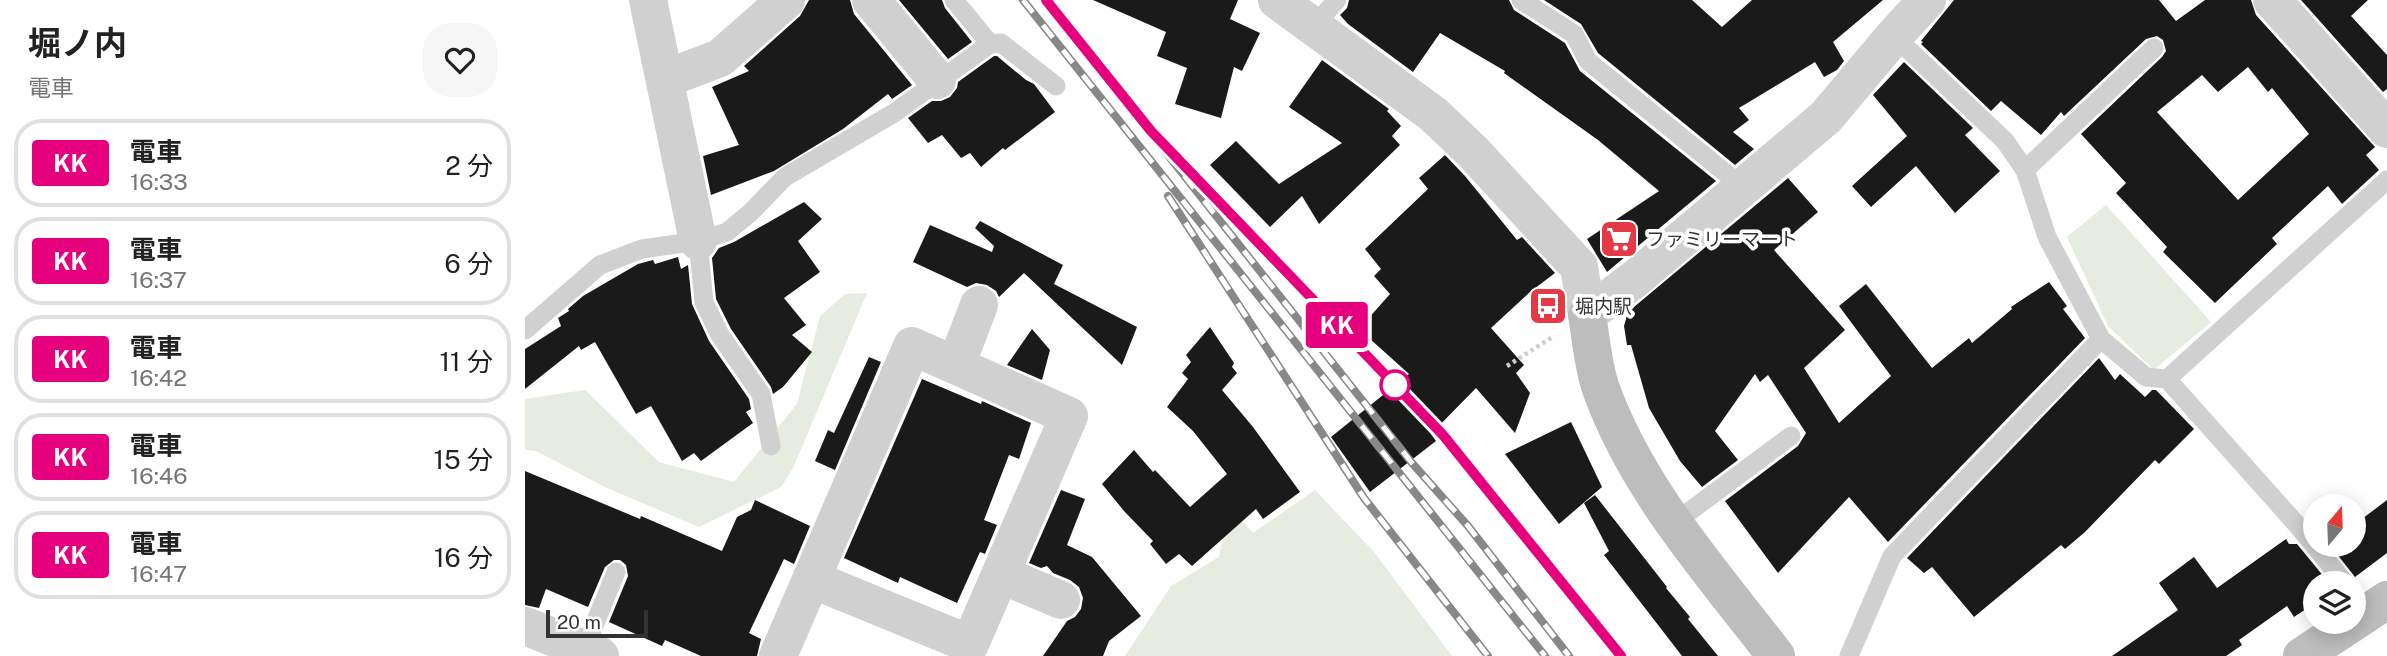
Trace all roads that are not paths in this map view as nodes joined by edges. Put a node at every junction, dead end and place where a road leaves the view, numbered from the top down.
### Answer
1 (648, 0) edge
2 (786, 0) edge
3 (871, 0) edge
4 (954, 0) edge
5 (1277, 0) edge
6 (1521, 0) edge
7 (1927, 0) edge
8 (2272, 0) edge
9 (1325, 14) edge
10 (1894, 36) junction
11 (991, 44) junction
12 (2154, 48) dead end
13 (665, 79) junction
14 (937, 80) junction
15 (1056, 86) dead end
16 (2387, 129) edge
17 (2025, 170) junction
18 (2387, 180) edge
19 (1744, 188) junction
20 (698, 241) junction
21 (979, 305) dead end
22 (1587, 315) junction
23 (525, 330) edge
24 (2101, 339) junction
25 (956, 365) junction
26 (2167, 379) junction
27 (1791, 436) dead end
28 (771, 446) dead end
29 (1674, 523) junction
30 (2335, 571) edge
31 (616, 572) dead end
32 (1002, 575) junction
33 (811, 579) junction
34 (1061, 600) dead end
35 (2370, 602) edge
36 (525, 626) edge
37 (592, 653) edge
38 (2314, 653) edge
39 (778, 656) edge
40 (1776, 656) edge
41 (1849, 656) edge

1 - 13 street
2 - 13 street
3 - 14 street
4 - 11 lane
5 - 9 street
6 - 19 lane
7 - 10 street
8 - 16 street
9 - 22 street
10 - 17 lane
10 - 19 street
11 - 14 lane
11 - 15 lane
12 - 17 lane
13 - 20 street
14 - 20 lane
17 - 24 lane
18 - 26 lane
19 - 22 street
20 - 23 lane
20 - 28 lane
21 - 25 street
22 - 29 street
24 - 26 lane
24 - 41 lane
25 - 32 street
25 - 33 street
26 - 30 lane
27 - 29 lane
29 - 40 street
31 - 37 lane
32 - 33 street
32 - 34 street
33 - 39 street
35 - 38 street
36 - 37 street

